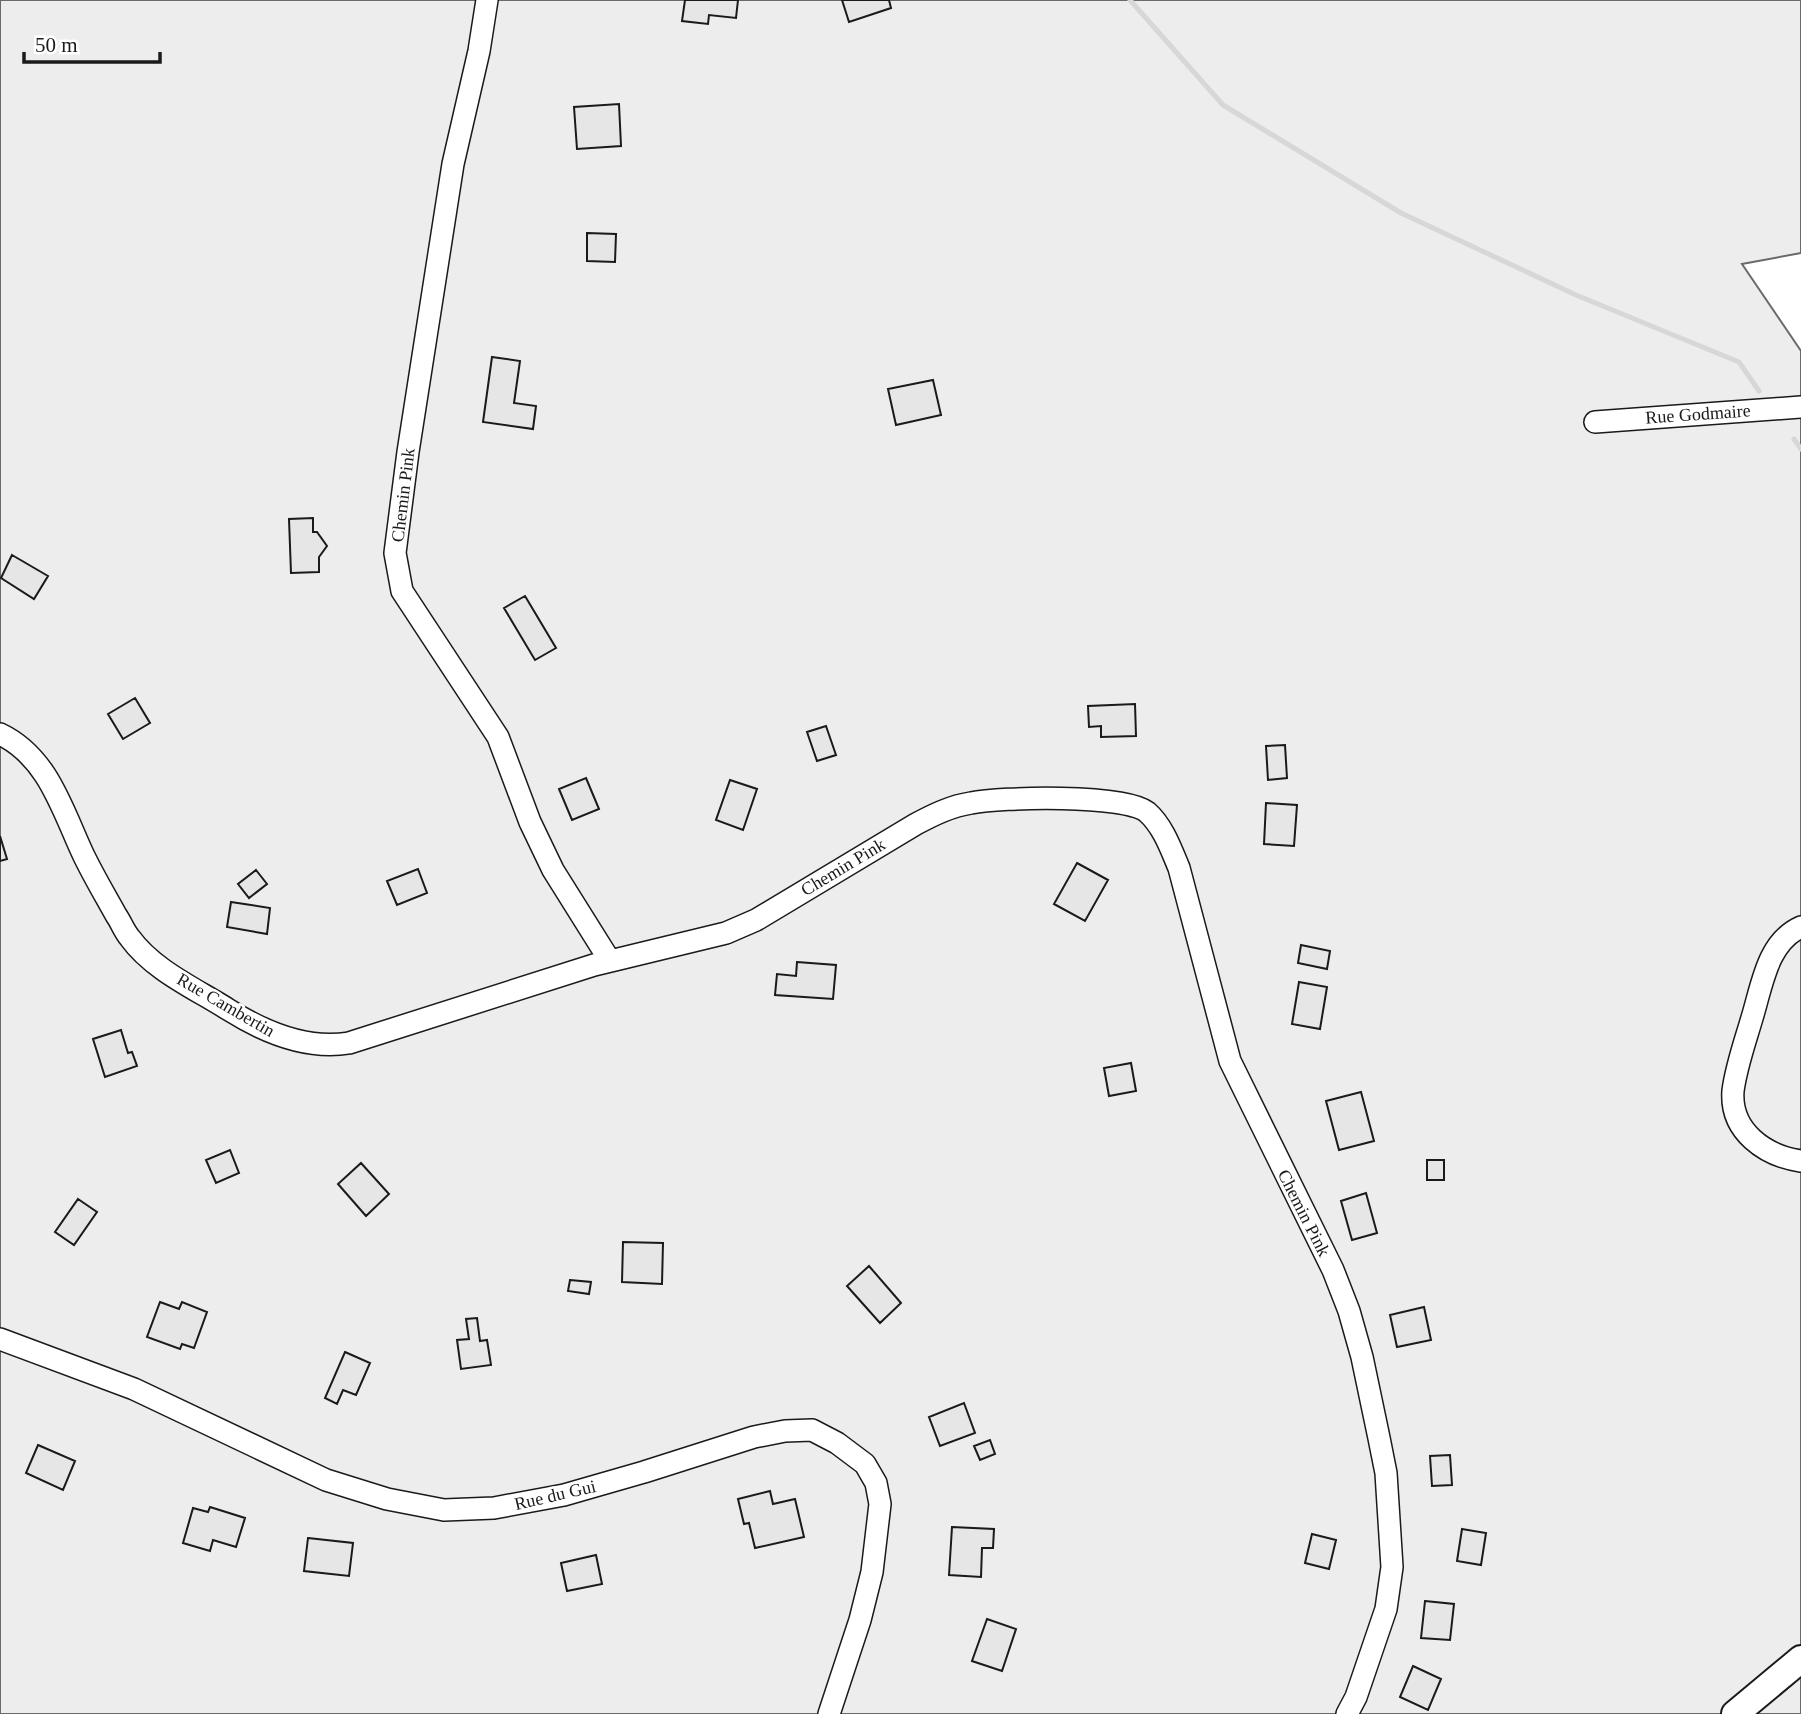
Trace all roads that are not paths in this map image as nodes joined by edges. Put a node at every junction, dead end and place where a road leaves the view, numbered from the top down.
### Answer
1 (487, 0) edge
2 (1801, 407) edge
3 (1595, 422) dead end
4 (0, 734) edge
5 (1801, 927) edge
6 (610, 961) junction
7 (1801, 1161) edge
8 (0, 1339) edge
9 (1801, 1659) edge
10 (829, 1714) edge
11 (1347, 1714) edge
12 (1735, 1714) edge

1 - 6 street, Chemin Pink
2 - 3 street, Rue Godmaire
4 - 6 street, Rue Cambertin
5 - 7 street
6 - 11 street, Chemin Pink
8 - 10 street, Rue du Gui
9 - 12 main road

